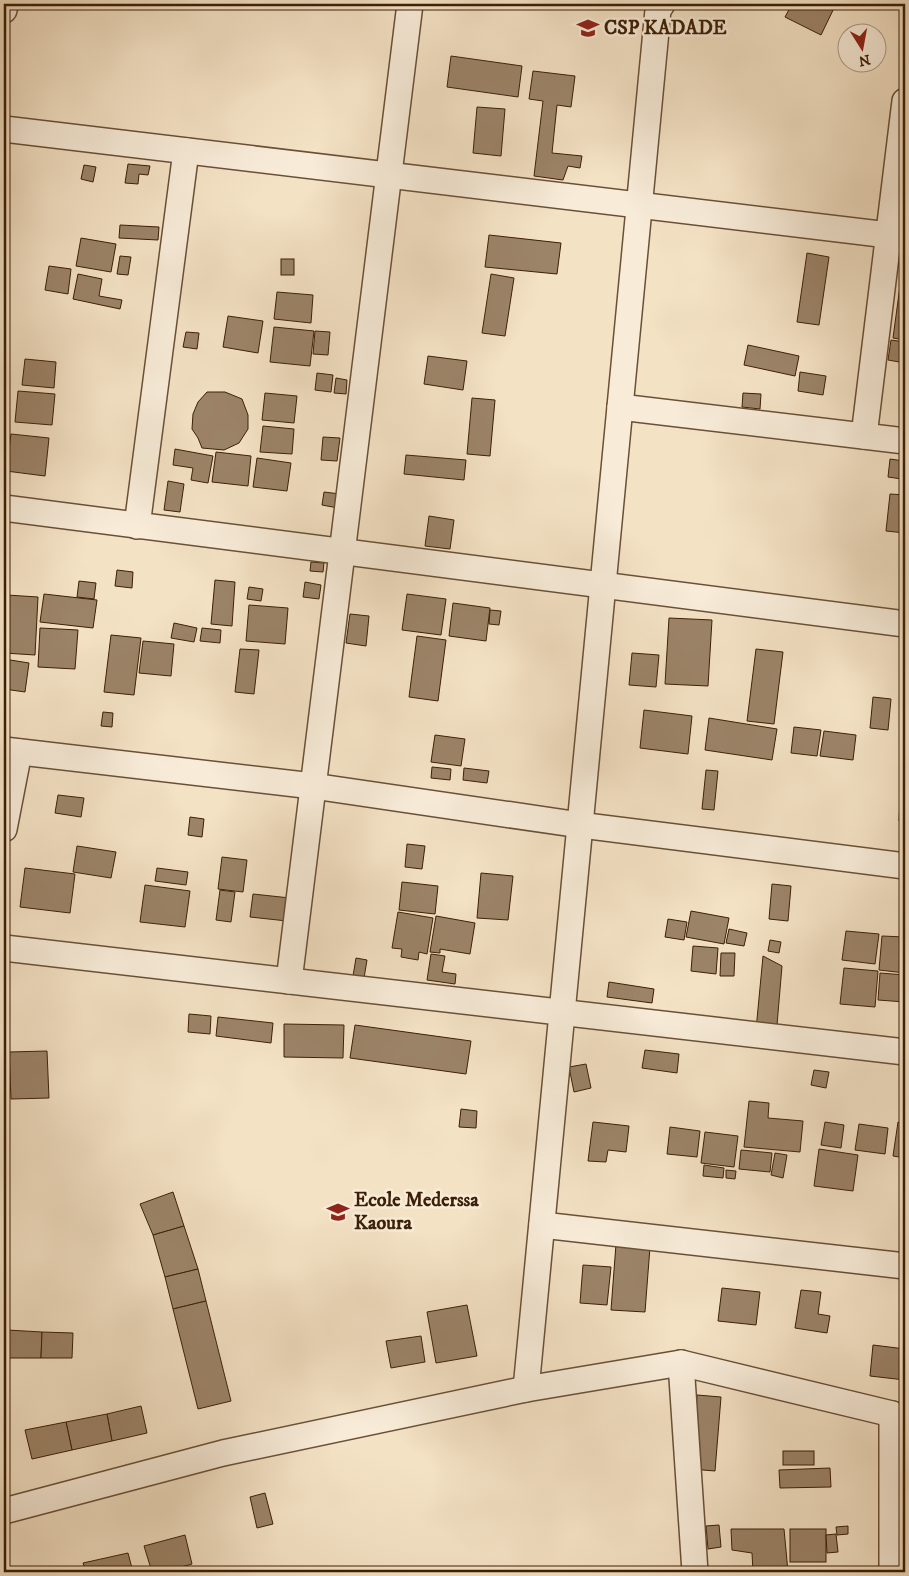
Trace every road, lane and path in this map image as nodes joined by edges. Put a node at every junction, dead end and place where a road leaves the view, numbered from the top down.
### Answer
1 (5, 4) edge
2 (410, 4) edge
3 (662, 4) edge
4 (4, 10) edge
5 (905, 101) edge
6 (4, 129) edge
7 (186, 151) junction
8 (389, 175) junction
9 (640, 205) junction
10 (897, 236) edge
11 (620, 407) junction
12 (864, 436) junction
13 (905, 441) edge
14 (4, 508) edge
15 (136, 526) junction
16 (342, 552) junction
17 (603, 585) junction
18 (905, 624) edge
19 (11, 751) edge
20 (313, 786) junction
21 (580, 825) junction
22 (4, 829) edge
23 (905, 866) edge
24 (4, 948) edge
25 (289, 981) junction
26 (562, 1012) junction
27 (905, 1052) edge
28 (542, 1225) junction
29 (905, 1266) edge
30 (681, 1363) junction
31 (526, 1389) junction
32 (899, 1417) edge
33 (4, 1511) edge
34 (696, 1572) edge
35 (892, 1572) edge

1 - 4 street
2 - 8 street
3 - 9 street
5 - 10 street
6 - 7 street
7 - 8 street
7 - 15 street
8 - 9 street
8 - 16 street
9 - 10 street
9 - 11 street
10 - 12 street
11 - 12 street
11 - 17 street
12 - 13 street
14 - 15 street
15 - 16 street
16 - 17 street
16 - 20 street
17 - 18 street
17 - 21 street
19 - 20 street
19 - 22 street
20 - 21 street
20 - 25 street
21 - 23 street
21 - 26 street
24 - 25 street
25 - 26 street
26 - 27 street
26 - 28 street
28 - 29 street
28 - 31 street
30 - 31 street
30 - 32 street
30 - 34 street
31 - 33 street
32 - 35 street

